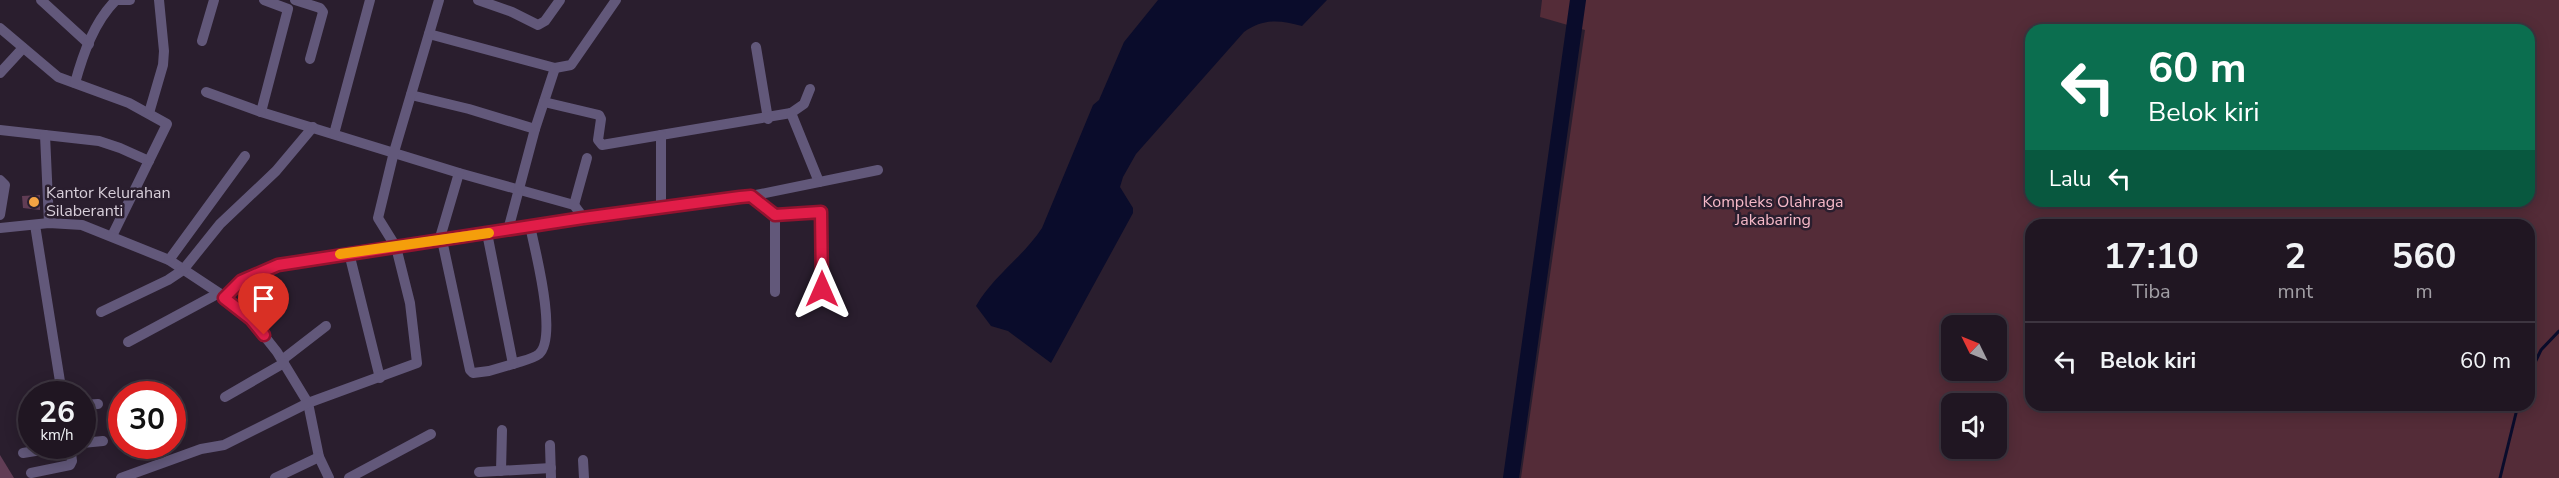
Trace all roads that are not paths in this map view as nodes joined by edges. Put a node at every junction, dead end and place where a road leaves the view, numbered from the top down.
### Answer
1 (41, 0) edge
2 (116, 0) edge
3 (130, 0) edge
4 (159, 0) edge
5 (214, 0) edge
6 (264, 0) edge
7 (370, 0) edge
8 (439, 0) edge
9 (478, 0) edge
10 (560, 0) edge
11 (615, 0) edge
12 (292, 3) edge
13 (0, 28) edge
14 (429, 34) junction
15 (202, 41) dead end
16 (89, 44) junction
17 (756, 47) dead end
18 (23, 48) junction
19 (310, 59) dead end
20 (555, 68) junction
21 (0, 72) edge
22 (75, 83) junction
23 (810, 89) dead end
24 (206, 93) dead end
25 (411, 95) junction
26 (544, 102) junction
27 (261, 111) junction
28 (149, 113) junction
29 (791, 113) junction
30 (768, 119) junction
31 (314, 127) junction
32 (535, 129) junction
33 (0, 130) edge
34 (334, 134) junction
35 (45, 135) junction
36 (661, 135) junction
37 (394, 152) junction
38 (245, 156) dead end
39 (587, 158) dead end
40 (149, 161) junction
41 (878, 170) dead end
42 (459, 173) junction
43 (0, 180) edge
44 (819, 182) junction
45 (519, 189) junction
46 (751, 196) junction
47 (574, 205) junction
48 (661, 207) junction
49 (0, 215) edge
50 (775, 215) junction
51 (583, 218) junction
52 (49, 223) junction
53 (35, 225) junction
54 (530, 226) junction
55 (0, 228) edge
56 (508, 230) junction
57 (487, 233) junction
58 (112, 236) junction
59 (441, 240) junction
60 (396, 247) junction
61 (349, 253) junction
62 (169, 260) junction
63 (183, 270) junction
64 (822, 289) dead end
65 (775, 291) dead end
66 (221, 295) junction
67 (101, 312) dead end
68 (326, 326) dead end
69 (128, 342) dead end
70 (283, 362) junction
71 (513, 364) junction
72 (380, 378) junction
73 (60, 381) edge
74 (225, 397) dead end
75 (308, 403) junction
76 (502, 430) dead end
77 (431, 434) dead end
78 (103, 441) dead end
79 (96, 442) edge
80 (550, 445) dead end
81 (319, 457) junction
82 (71, 459) edge
83 (584, 460) dead end
84 (501, 471) junction
85 (479, 472) dead end
86 (31, 473) dead end
87 (551, 473) edge
88 (121, 478) edge
89 (275, 478) edge
90 (329, 478) edge
91 (348, 478) edge
92 (584, 478) edge

1 - 16 street
2 - 3 street
2 - 16 street
4 - 28 street
5 - 15 street
6 - 12 street
7 - 34 street
8 - 14 street
9 - 10 street
11 - 20 street
12 - 19 street
12 - 27 street
13 - 18 street
14 - 20 street
14 - 25 street
16 - 22 street
17 - 30 street
18 - 21 street
18 - 22 street
20 - 26 street
22 - 28 street
23 - 29 street
24 - 27 street
25 - 32 street
25 - 37 street
26 - 32 street
26 - 36 street
27 - 31 street
28 - 40 street
29 - 30 street
29 - 44 street
30 - 36 street
31 - 34 street
31 - 63 street
32 - 45 street
33 - 35 street
34 - 37 street
35 - 40 street
35 - 52 street
36 - 48 street
37 - 42 street
37 - 60 street
38 - 62 street
39 - 47 street
40 - 58 street
41 - 44 street
42 - 45 street
42 - 59 street
43 - 49 street
44 - 46 street
45 - 47 street
45 - 56 street
46 - 48 street
46 - 50 street
47 - 51 street
48 - 51 street
50 - 64 street
50 - 65 street
51 - 54 street
52 - 53 street
52 - 58 street
53 - 55 street
53 - 73 street
54 - 56 street
54 - 71 street
56 - 57 street
57 - 59 street
57 - 71 street
58 - 62 street
59 - 60 street
59 - 71 street
60 - 61 street
60 - 72 street
61 - 66 street
61 - 72 street
62 - 63 street
63 - 66 street
63 - 67 street
66 - 69 street
66 - 70 street
68 - 70 street
70 - 74 street
70 - 75 street
72 - 75 street
75 - 81 street
75 - 88 street
76 - 84 street
77 - 91 street
78 - 79 street
80 - 87 street
81 - 89 street
81 - 90 street
82 - 86 street
83 - 92 street
84 - 85 street
84 - 87 street

